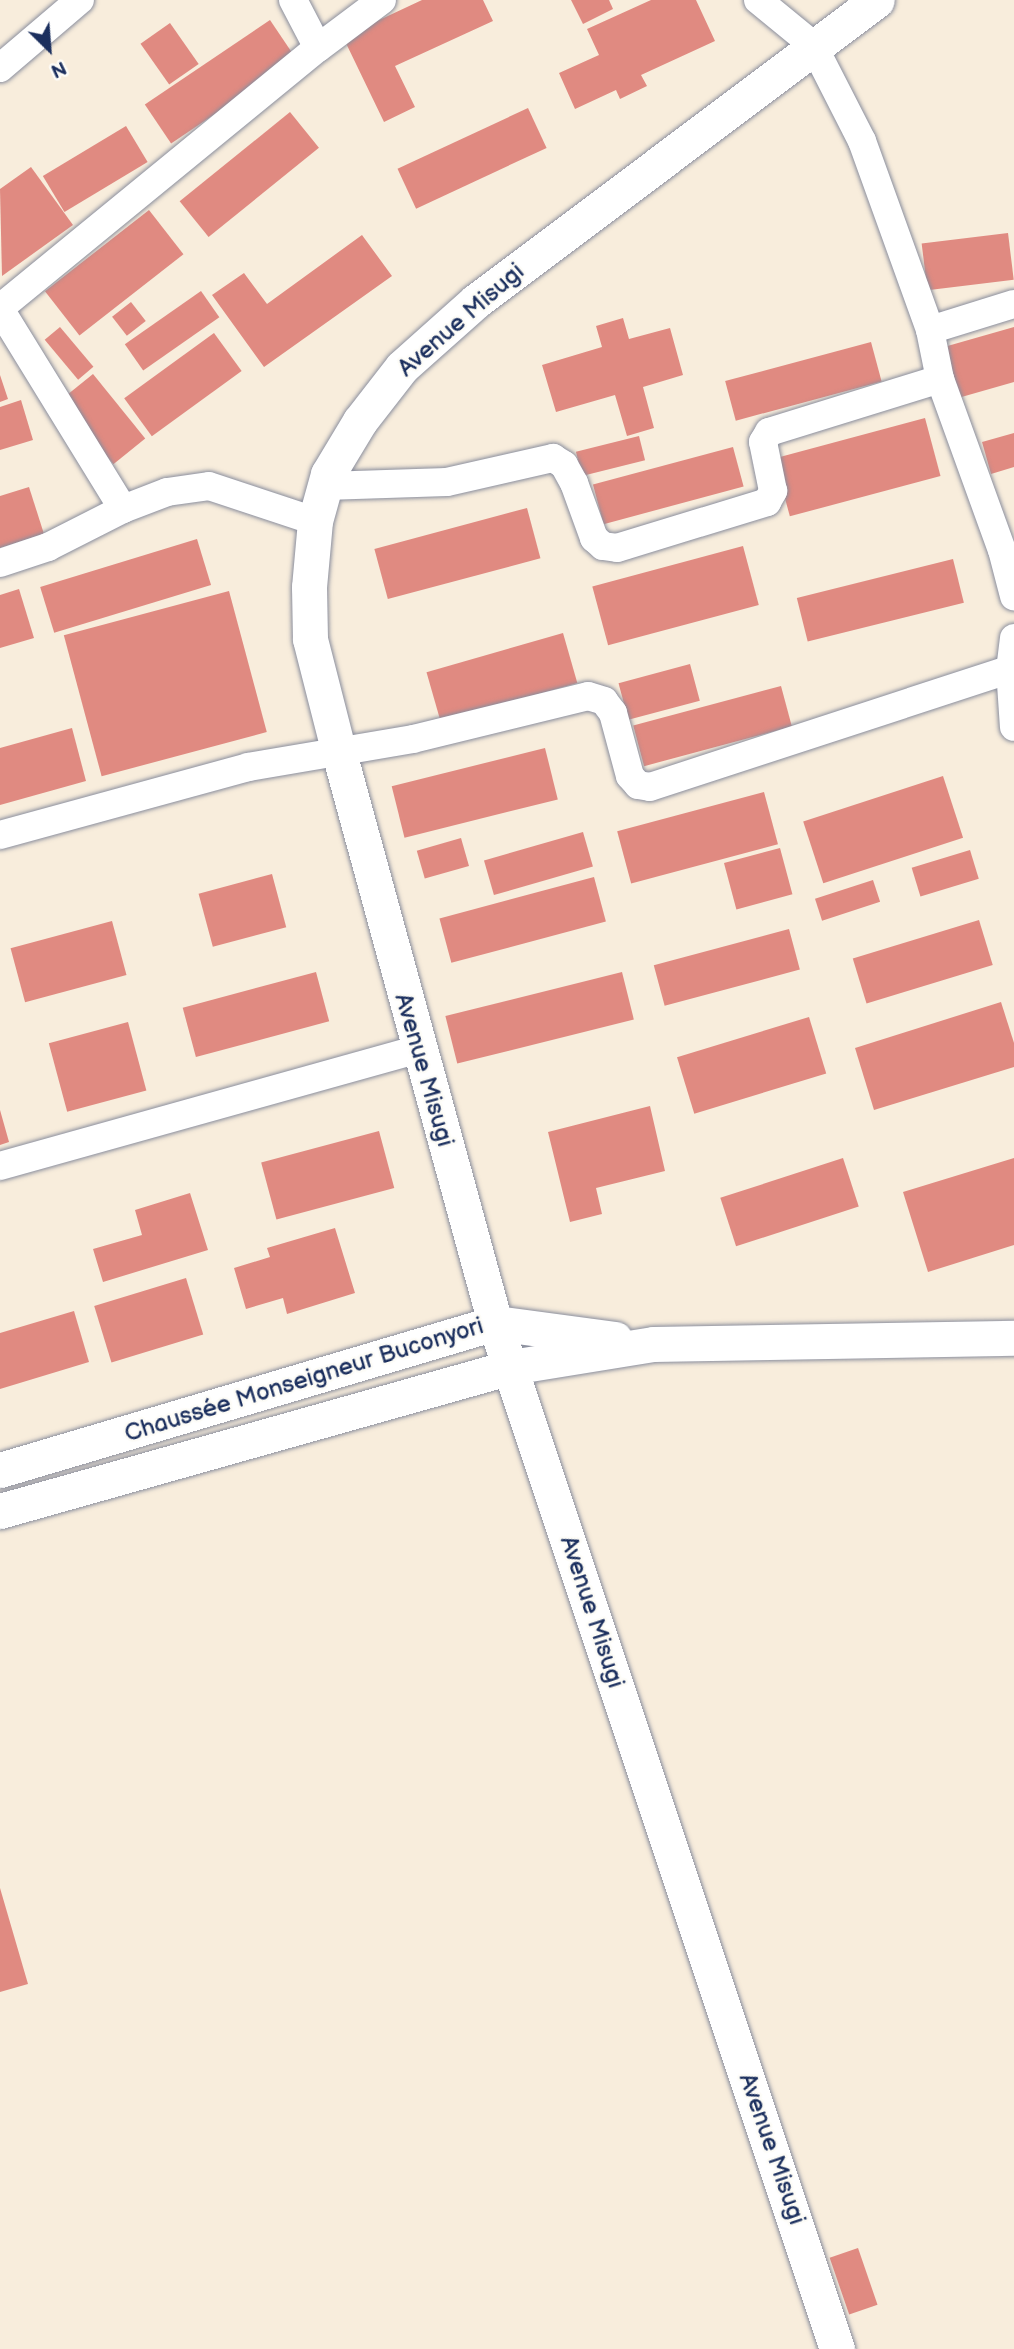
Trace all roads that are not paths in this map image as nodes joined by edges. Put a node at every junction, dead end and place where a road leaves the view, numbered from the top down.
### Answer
1 (80, 0) edge
2 (293, 0) edge
3 (382, 0) edge
4 (758, 0) edge
5 (877, 0) edge
6 (813, 45) junction
7 (318, 48) junction
8 (0, 68) edge
9 (1014, 304) edge
10 (0, 308) edge
11 (930, 330) junction
12 (940, 379) junction
13 (325, 486) junction
14 (123, 509) junction
15 (315, 521) junction
16 (1008, 548) edge
17 (0, 563) edge
18 (1014, 596) edge
19 (1014, 638) edge
20 (1010, 668) junction
21 (1014, 727) edge
22 (338, 749) junction
23 (0, 835) edge
24 (418, 1049) junction
25 (0, 1166) edge
26 (495, 1322) junction
27 (1014, 1338) edge
28 (653, 1345) junction
29 (511, 1367) junction
30 (0, 1470) edge
31 (0, 1511) edge
32 (837, 2349) edge

1 - 8 street
2 - 7 street
3 - 7 street
4 - 6 street
5 - 6 street, Avenue Misugi
6 - 11 street
6 - 13 street, Avenue Misugi
7 - 10 street
9 - 11 street
10 - 14 street
11 - 12 street
12 - 13 street
12 - 16 street
13 - 15 street, Avenue Misugi
14 - 15 street
14 - 17 street
15 - 22 street, Avenue Misugi
16 - 18 street
19 - 20 street
20 - 21 street
20 - 22 street
22 - 23 street
22 - 24 street, Avenue Misugi
24 - 25 street
24 - 26 street, Avenue Misugi
26 - 28 street, Chaussée Monseigneur Buconyori
26 - 29 street, Avenue Misugi
26 - 30 street, Chaussée Monseigneur Buconyori
27 - 28 street, Chaussée Monseigneur Buconyori
28 - 29 street, Chaussée Monseigneur Buconyori
29 - 31 street, Chaussée Monseigneur Buconyori
29 - 32 street, Avenue Misugi

